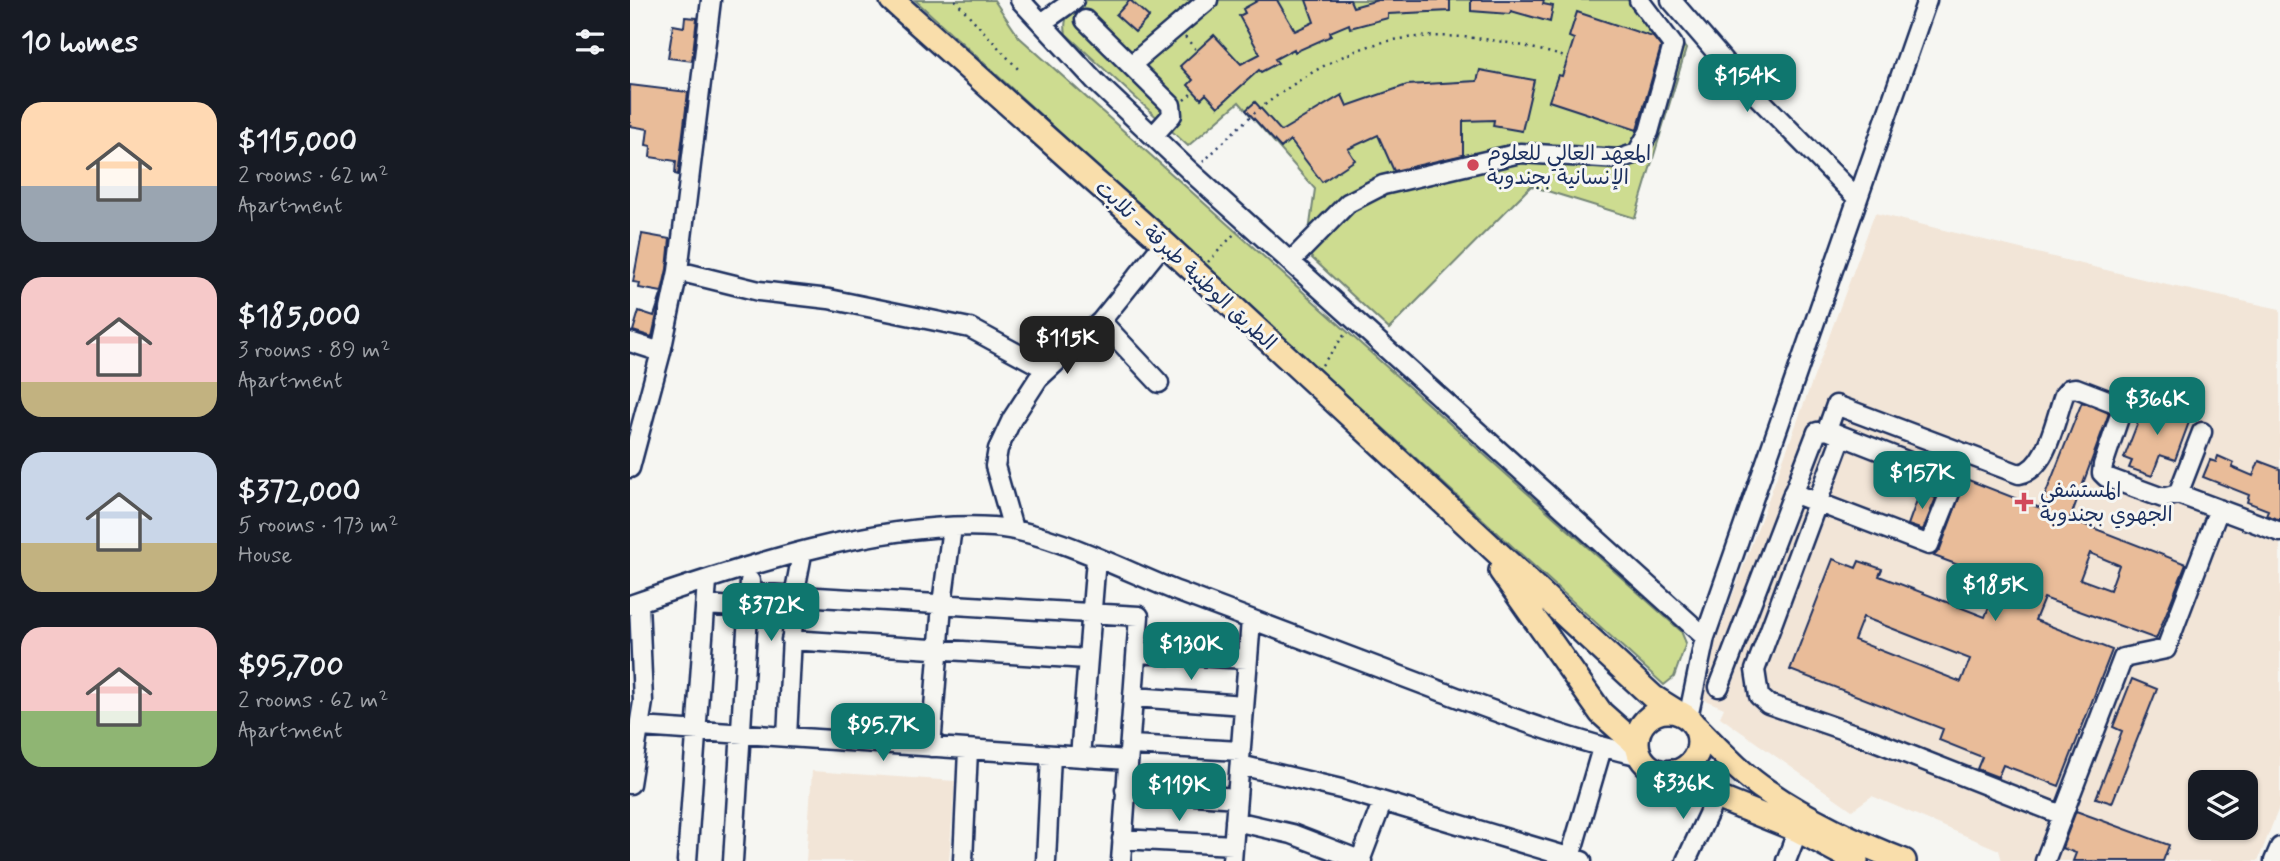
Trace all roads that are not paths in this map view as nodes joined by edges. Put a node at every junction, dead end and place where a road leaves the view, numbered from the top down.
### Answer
1 (711, 0) edge
2 (892, 0) edge
3 (1020, 0) edge
4 (1074, 0) edge
5 (1208, 0) edge
6 (1639, 0) edge
7 (1671, 0) edge
8 (1927, 0) edge
9 (1085, 20) dead end
10 (1042, 22) junction
11 (1131, 65) junction
12 (1153, 136) junction
13 (1857, 198) junction
14 (1164, 243) junction
15 (1291, 261) junction
16 (678, 271) junction
17 (1101, 321) junction
18 (630, 342) edge
19 (661, 352) junction
20 (1046, 369) junction
21 (1159, 383) dead end
22 (2202, 432) dead end
23 (1834, 433) junction
24 (630, 468) edge
25 (1793, 493) junction
26 (2178, 494) junction
27 (1817, 502) junction
28 (2219, 509) junction
29 (952, 527) junction
30 (1013, 529) junction
31 (2280, 532) edge
32 (1475, 534) junction
33 (802, 554) junction
34 (1096, 559) junction
35 (750, 567) junction
36 (707, 581) junction
37 (794, 596) junction
38 (750, 601) junction
39 (634, 604) edge
40 (706, 604) junction
41 (942, 604) junction
42 (1090, 612) junction
43 (1251, 620) junction
44 (1705, 637) junction
45 (791, 640) junction
46 (938, 649) junction
47 (1137, 653) junction
48 (1087, 659) junction
49 (1247, 659) junction
50 (1719, 687) dead end
51 (1134, 697) junction
52 (1244, 705) junction
53 (1687, 719) junction
54 (641, 727) junction
55 (695, 731) junction
56 (743, 734) junction
57 (787, 737) junction
58 (931, 747) junction
59 (1602, 748) junction
60 (968, 750) junction
61 (1639, 751) junction
62 (1130, 752) junction
63 (1051, 755) junction
64 (1080, 757) junction
65 (1240, 758) junction
66 (1671, 772) junction
67 (630, 784) edge
68 (1125, 790) junction
69 (1716, 797) junction
70 (1237, 798) junction
71 (1382, 803) junction
72 (2062, 815) junction
73 (1235, 821) junction
74 (1798, 830) junction
75 (1122, 839) junction
76 (2280, 847) edge
77 (1232, 853) edge
78 (1574, 860) edge
79 (687, 861) edge
80 (733, 861) edge
81 (963, 861) edge
82 (1046, 861) edge
83 (1121, 861) edge
84 (1361, 861) edge
85 (1686, 861) edge
86 (1786, 861) edge
87 (1856, 861) edge
88 (1904, 861) edge
89 (2045, 861) edge
90 (2274, 861) edge

1 - 16 street
2 - 14 main road, الطريق الوطنية طبرقة - تلابت
3 - 10 street
4 - 10 street
5 - 11 street
6 - 15 street
7 - 13 street
8 - 13 street
9 - 11 street
10 - 12 street
11 - 12 street
12 - 15 street
13 - 44 street
14 - 17 street
14 - 32 main road, الطريق الوطنية طبرقة - تلابت
15 - 44 street
16 - 19 street
16 - 20 street
17 - 20 street
17 - 21 street
18 - 19 street
19 - 24 street
20 - 30 street
22 - 26 street
23 - 25 street
23 - 26 street
23 - 27 street
23 - 27 street
25 - 27 street
25 - 50 street
26 - 28 street
27 - 72 street
28 - 31 street
28 - 72 street
29 - 30 street
29 - 33 street
29 - 41 street
30 - 34 street
32 - 53 main road, الطريق الوطنية طبرقة - تلابت
32 - 61 main road, الطريق الوطنية طبرقة - تلابت
33 - 35 street
33 - 37 street
34 - 42 street
34 - 43 street
35 - 36 street
35 - 38 street
36 - 39 street
36 - 40 street
37 - 38 street
37 - 41 street
37 - 45 street
38 - 40 street
38 - 56 street
39 - 54 street
40 - 55 street
41 - 42 street
41 - 46 street
42 - 47 street
42 - 48 street
43 - 49 street
43 - 59 street
44 - 53 street
45 - 46 street
45 - 57 street
46 - 48 street
46 - 58 street
47 - 49 street
47 - 51 street
48 - 64 street
49 - 52 street
51 - 52 street
51 - 62 street
52 - 65 street
53 - 61 main road
53 - 66 main road
53 - 88 main road, الطريق الوطنية طبرقة - تلابت
54 - 55 street
54 - 67 street
55 - 56 street
55 - 79 street
56 - 57 street
56 - 80 street
57 - 58 street
58 - 60 street
59 - 61 street
59 - 78 street
60 - 63 street
60 - 81 street
61 - 66 main road
62 - 64 street
62 - 65 street
62 - 68 street
63 - 64 street
63 - 82 street
65 - 70 street
65 - 71 street
66 - 69 main road
68 - 70 street
68 - 75 street
69 - 74 main road
69 - 85 street
70 - 73 street
71 - 78 street
71 - 84 street
72 - 89 street
73 - 77 street
73 - 84 street
74 - 86 street
74 - 87 main road
75 - 77 street
75 - 83 street
76 - 90 street

